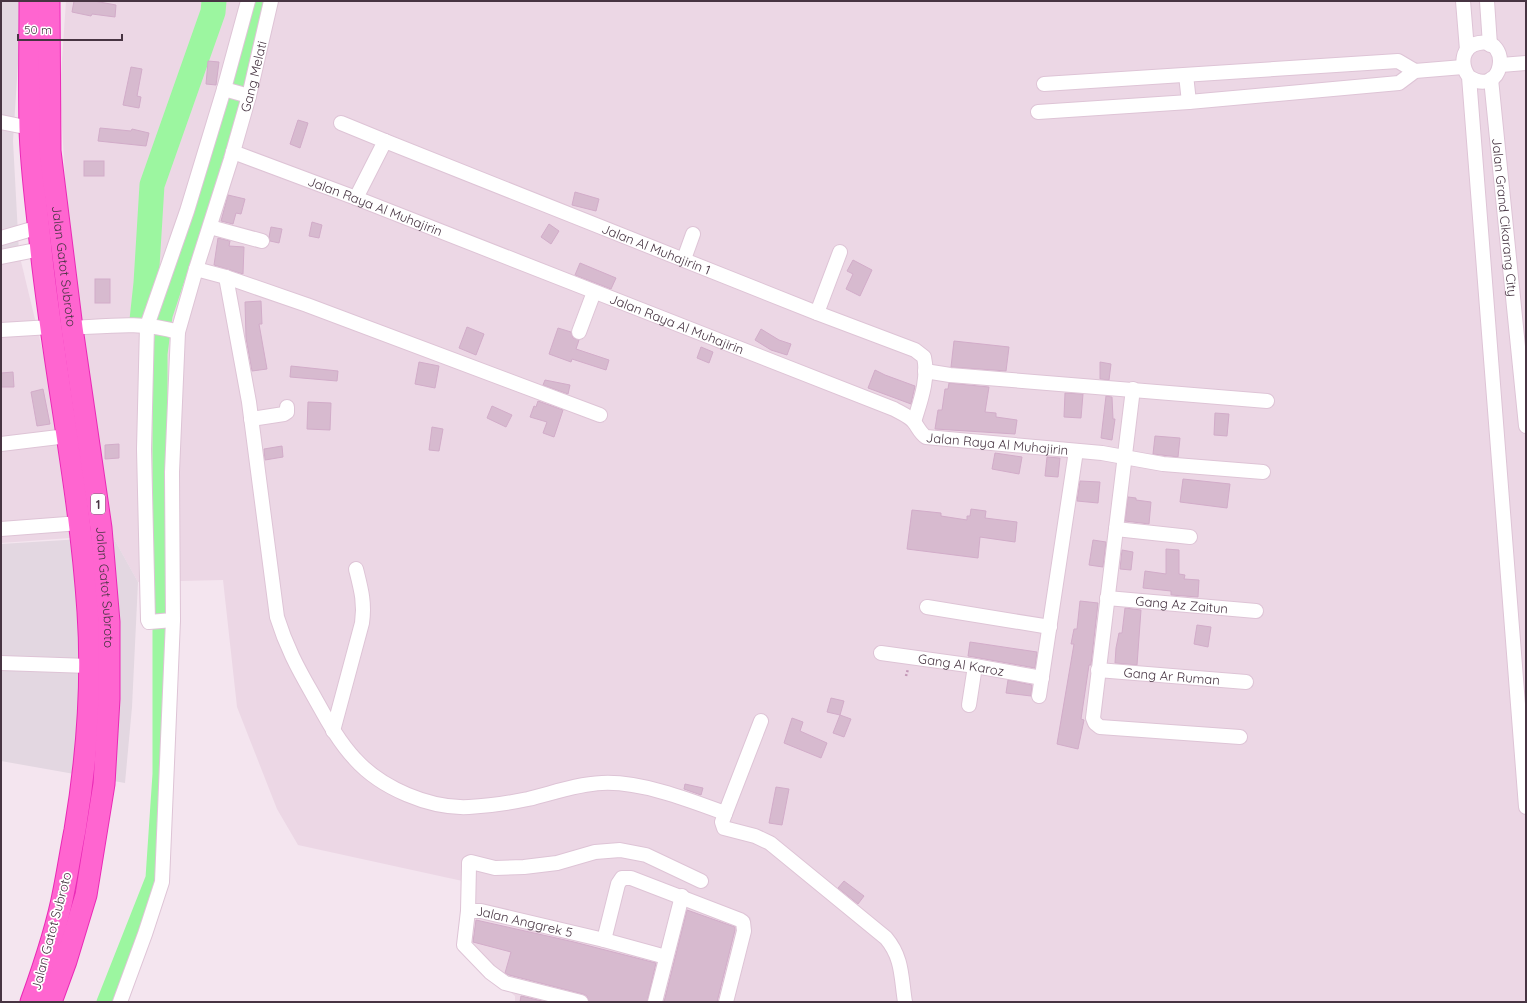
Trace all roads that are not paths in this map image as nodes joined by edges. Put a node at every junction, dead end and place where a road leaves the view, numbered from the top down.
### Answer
1 (30, 1) edge
2 (50, 1) edge
3 (248, 1) edge
4 (271, 1) edge
5 (1463, 1) edge
6 (1487, 1) edge
7 (1490, 45) junction
8 (1467, 50) junction
9 (1526, 63) edge
10 (1501, 65) junction
11 (1414, 71) junction
12 (1466, 72) junction
13 (1186, 75) junction
14 (1491, 79) junction
15 (1044, 84) dead end
16 (225, 89) junction
17 (245, 95) junction
18 (1189, 102) junction
19 (1038, 112) dead end
20 (1, 122) edge
21 (341, 123) dead end
22 (30, 128) junction
23 (385, 141) junction
24 (233, 152) junction
25 (356, 198) junction
26 (210, 227) junction
27 (39, 228) junction
28 (693, 234) dead end
29 (1, 238) edge
30 (262, 241) dead end
31 (41, 249) junction
32 (840, 252) dead end
33 (1, 257) edge
34 (684, 259) junction
35 (196, 269) junction
36 (226, 277) junction
37 (594, 292) junction
38 (817, 313) junction
39 (150, 326) junction
40 (51, 327) junction
41 (72, 328) junction
42 (1, 330) edge
43 (173, 331) junction
44 (579, 332) dead end
45 (925, 371) junction
46 (1133, 389) junction
47 (1525, 400) edge
48 (1267, 401) dead end
49 (287, 407) dead end
50 (600, 415) dead end
51 (251, 419) junction
52 (914, 422) junction
53 (1526, 426) edge
54 (67, 436) junction
55 (1, 444) edge
56 (1076, 451) junction
57 (1124, 457) junction
58 (1263, 472) dead end
59 (80, 523) junction
60 (1, 528) edge
61 (1116, 529) junction
62 (1190, 537) dead end
63 (356, 569) dead end
64 (1107, 598) junction
65 (927, 606) dead end
66 (1256, 611) dead end
67 (170, 620) junction
68 (1050, 627) junction
69 (881, 653) dead end
70 (1, 663) edge
71 (89, 666) junction
72 (975, 666) junction
73 (1098, 670) junction
74 (1042, 678) junction
75 (1246, 682) dead end
76 (1039, 696) dead end
77 (969, 705) dead end
78 (761, 721) dead end
79 (333, 730) junction
80 (1240, 737) dead end
81 (1526, 807) edge
82 (725, 814) junction
83 (701, 881) dead end
84 (682, 896) junction
85 (468, 911) junction
86 (604, 940) junction
87 (666, 958) junction
88 (730, 1001) edge
89 (31, 1002) edge
90 (51, 1002) edge
91 (120, 1002) edge
92 (581, 1002) edge
93 (655, 1002) edge
94 (905, 1002) edge

1 - 22 highway, Jalan Gatot Subroto / 1
2 - 41 highway, Jalan Gatot Subroto / 1
3 - 16 street
4 - 17 street, Gang Melati
5 - 8 street
6 - 7 street
7 - 8 street
7 - 10 street
8 - 12 street
9 - 10 street
10 - 14 street
11 - 12 street
11 - 13 street
11 - 18 street
12 - 14 street
12 - 81 street
13 - 15 street
13 - 18 street
14 - 47 street, Jalan Grand Cikarang City
16 - 17 street
16 - 39 street
17 - 24 street, Gang Melati
18 - 19 street
20 - 22 street
21 - 23 street, Jalan Al Muhajirin 1
22 - 27 highway, Jalan Gatot Subroto / 1
23 - 25 street
23 - 34 street, Jalan Al Muhajirin 1
24 - 25 street, Jalan Raya Al Muhajirin
24 - 26 street, Gang Melati
25 - 37 street, Jalan Raya Al Muhajirin
26 - 30 street
26 - 35 street, Gang Melati
27 - 29 street
27 - 31 highway, Jalan Gatot Subroto / 1
28 - 34 street
31 - 33 street
31 - 40 highway, Jalan Gatot Subroto / 1
32 - 38 street
34 - 38 street, Jalan Al Muhajirin 1
35 - 36 street
35 - 43 street, Gang Melati
36 - 50 street
36 - 51 street
37 - 44 street
37 - 52 street, Jalan Raya Al Muhajirin
38 - 45 street, Jalan Al Muhajirin 1
39 - 41 street
39 - 43 street
39 - 67 street
40 - 42 street
40 - 54 highway, Jalan Gatot Subroto / 1
41 - 90 highway, Jalan Gatot Subroto / 1
43 - 67 street, Gang Melati
45 - 46 street
45 - 52 street, Jalan Al Muhajirin 1
46 - 48 street
46 - 57 street
47 - 53 street, Jalan Grand Cikarang City
49 - 51 street
51 - 79 street
52 - 56 street, Jalan Raya Al Muhajirin
54 - 55 street
54 - 59 highway, Jalan Gatot Subroto / 1
56 - 57 street, Jalan Raya Al Muhajirin
56 - 68 street
57 - 58 street, Jalan Raya Al Muhajirin
57 - 61 street
59 - 60 street
59 - 71 highway, Jalan Gatot Subroto / 1
61 - 62 street
61 - 64 street
63 - 79 street
64 - 66 street, Gang Az Zaitun
64 - 73 street
65 - 68 street
67 - 91 street, Gang Melati
68 - 74 street
69 - 72 street, Gang Al Karoz
70 - 71 street
71 - 89 highway, Jalan Gatot Subroto / 1
72 - 74 street, Gang Al Karoz
72 - 77 street
73 - 75 street, Gang Ar Ruman
73 - 80 street
74 - 76 street
78 - 82 street
79 - 82 street
82 - 94 street
83 - 85 street
84 - 86 street
84 - 87 street
84 - 88 street
85 - 86 street, Jalan Anggrek 5
85 - 92 street, Jalan Anggrek 5
86 - 87 street, Jalan Anggrek 5
87 - 93 street

